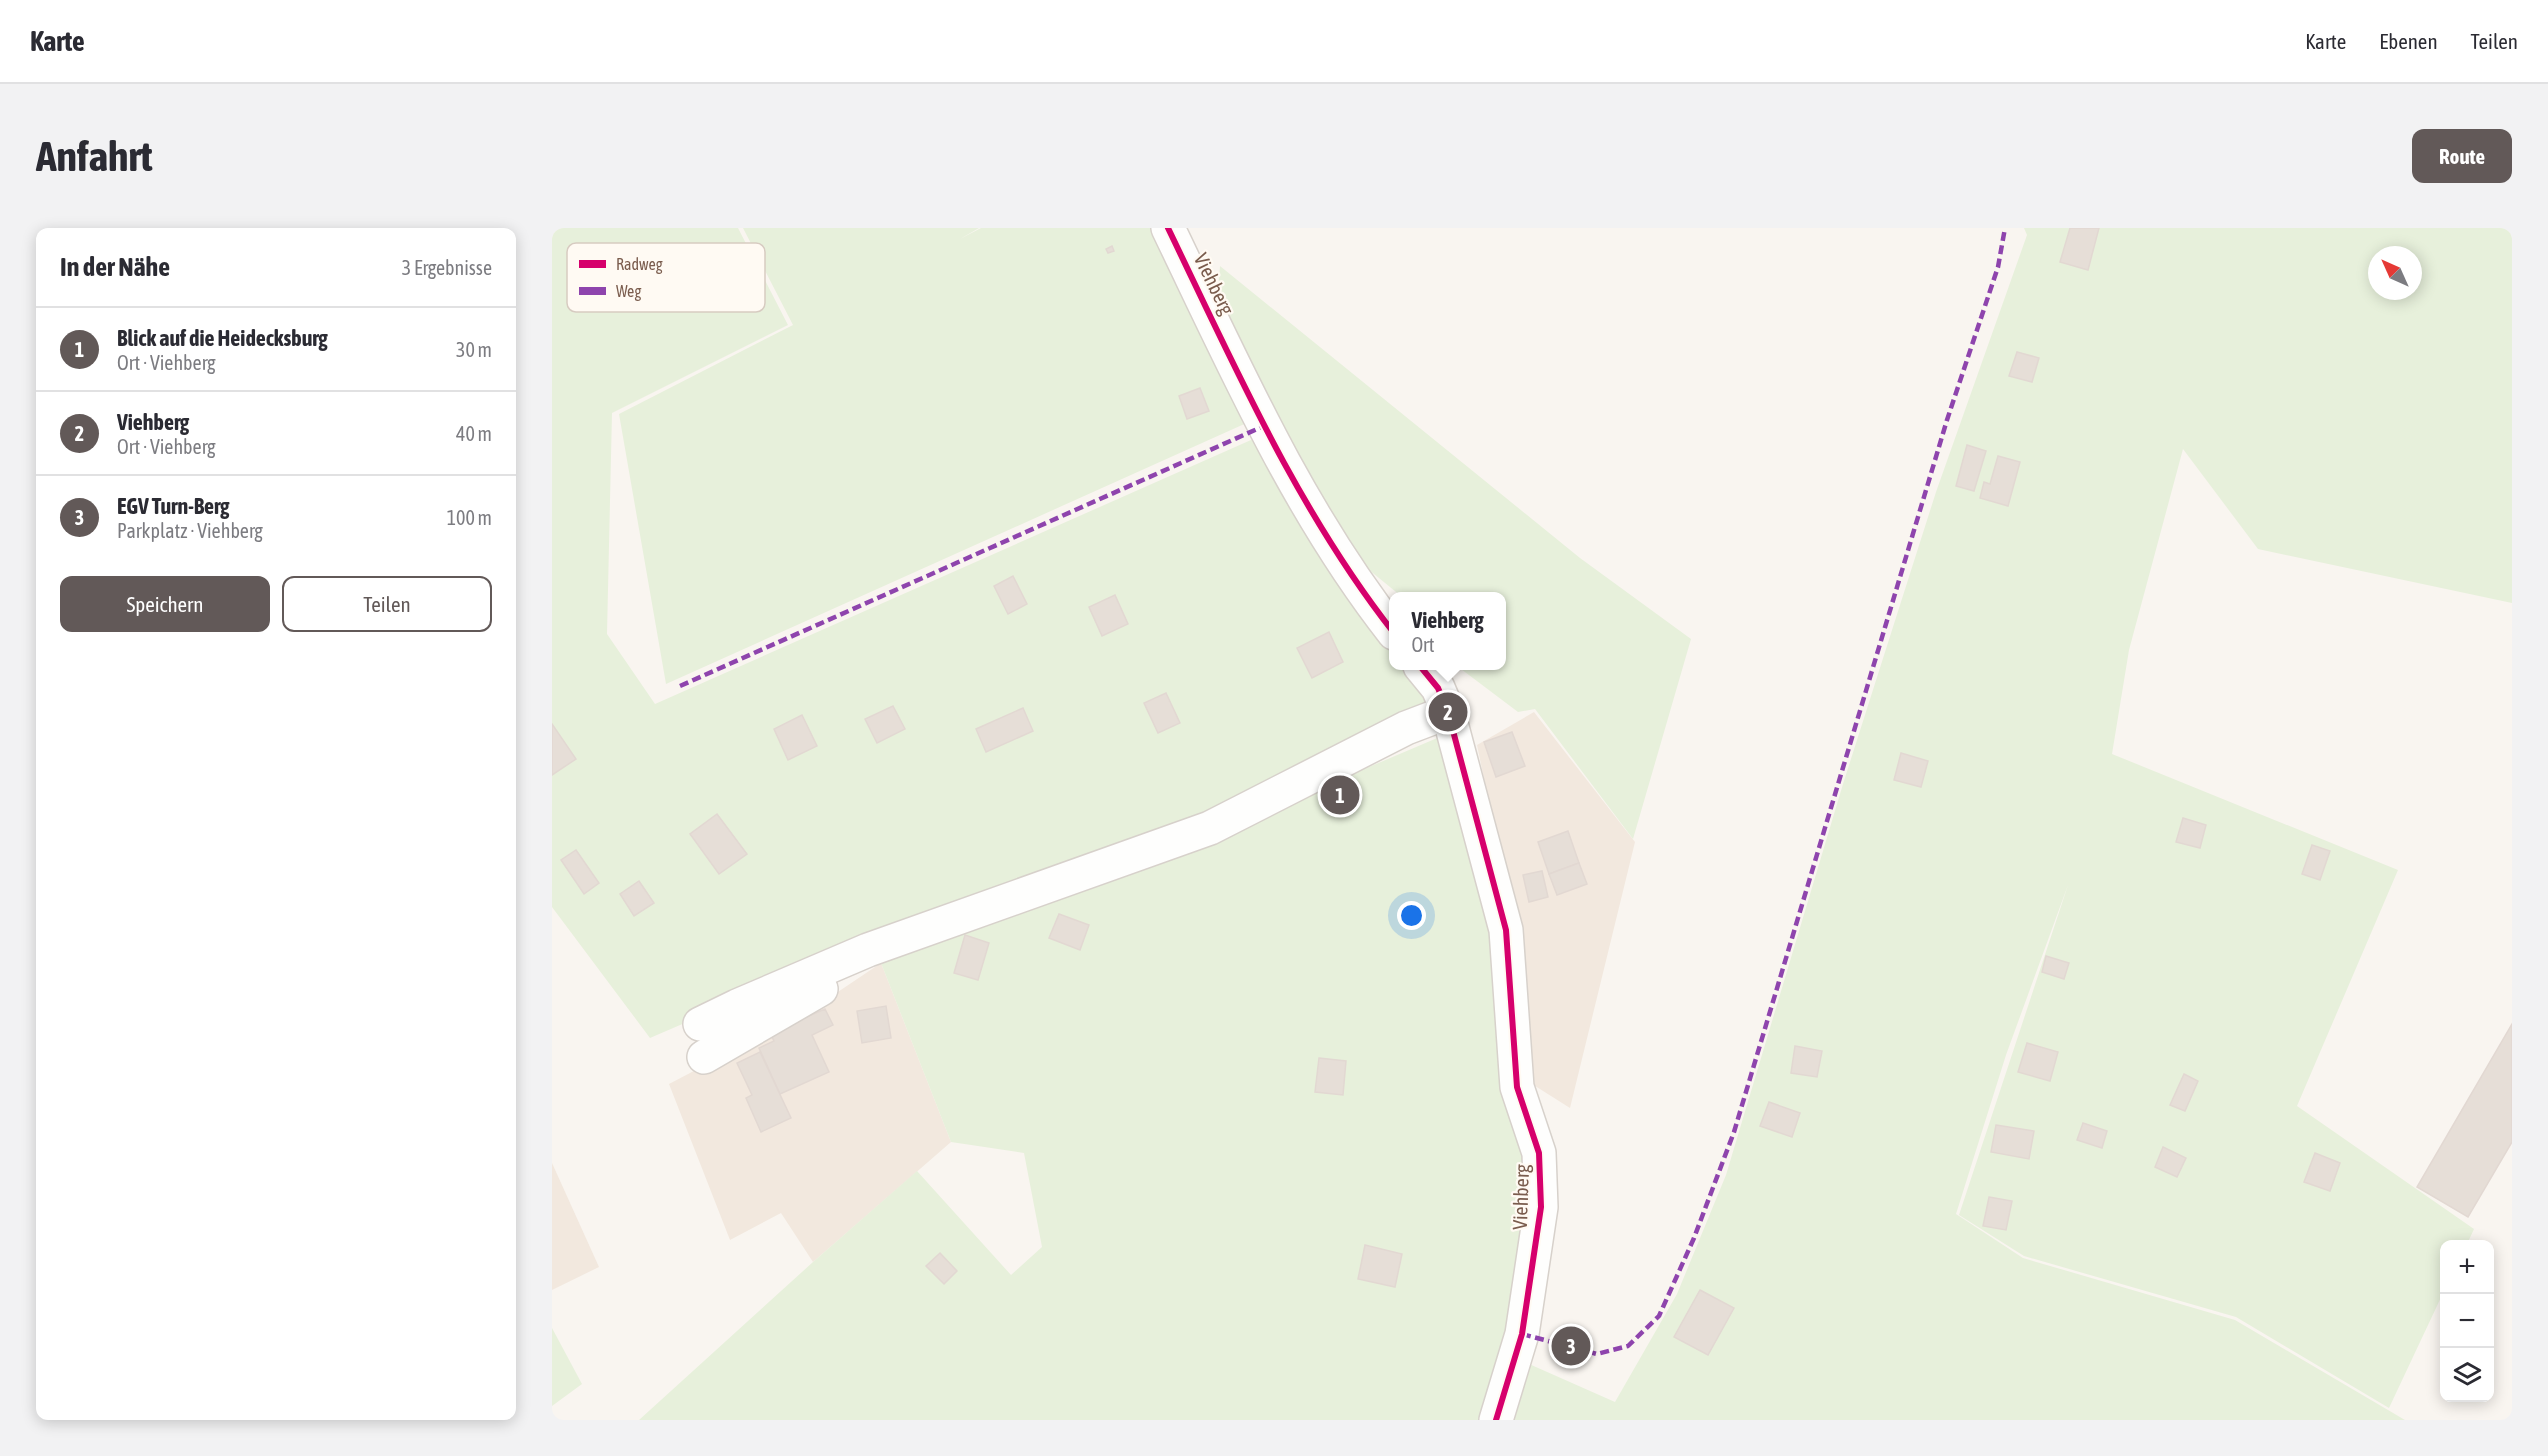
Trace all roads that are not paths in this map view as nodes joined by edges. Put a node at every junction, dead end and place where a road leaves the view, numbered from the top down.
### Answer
1 (1168, 228) edge
2 (1389, 626) edge
3 (1423, 670) edge
4 (1448, 712) junction
5 (868, 950) junction
6 (700, 1024) dead end
7 (704, 1057) dead end
8 (1496, 1420) edge

1 - 2 street, Viehberg
3 - 4 street, Viehberg
4 - 5 street
4 - 8 street, Viehberg
5 - 6 street
5 - 7 street

